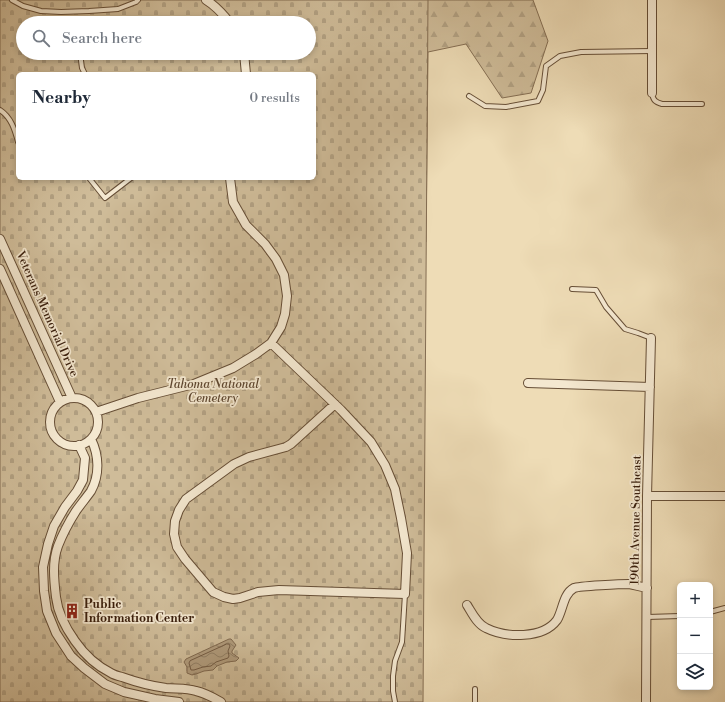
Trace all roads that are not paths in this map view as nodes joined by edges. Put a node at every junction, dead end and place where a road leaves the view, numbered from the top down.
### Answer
1 (12, 0) edge
2 (138, 0) edge
3 (206, 0) edge
4 (652, 0) edge
5 (225, 16) edge
6 (652, 50) junction
7 (81, 60) edge
8 (245, 60) edge
9 (84, 72) edge
10 (246, 72) edge
11 (652, 93) joint
12 (469, 96) dead end
13 (702, 104) dead end
14 (0, 110) edge
15 (16, 134) edge
16 (90, 180) edge
17 (128, 180) edge
18 (230, 180) edge
19 (0, 240) edge
20 (0, 269) edge
21 (572, 288) dead end
22 (651, 338) joint
23 (271, 343) junction
24 (528, 383) dead end
25 (650, 387) junction
26 (72, 398) junction
27 (60, 402) junction
28 (335, 404) junction
29 (96, 412) junction
30 (91, 439) junction
31 (78, 445) junction
32 (647, 496) junction
33 (725, 496) edge
34 (647, 588) junction
35 (405, 594) junction
36 (467, 605) dead end
37 (725, 608) edge
38 (713, 611) edge
39 (677, 616) edge
40 (647, 617) junction
41 (166, 688) junction
42 (475, 689) dead end
43 (165, 700) junction
44 (179, 702) edge
45 (221, 702) edge
46 (395, 702) edge
47 (475, 702) edge
48 (646, 702) edge

1 - 2 lane
3 - 5 street
4 - 6 street
6 - 11 street
6 - 12 lane
7 - 9 lane
8 - 10 street
11 - 13 lane
14 - 15 lane
16 - 17 lane
18 - 23 street
19 - 26 street, Veterans Memorial Drive
20 - 27 street, Veterans Memorial Drive
21 - 22 lane
22 - 25 street, 190th Avenue Southeast
23 - 28 street
23 - 29 street
24 - 25 street
25 - 32 street, 190th Avenue Southeast
26 - 27 street
26 - 29 street
27 - 31 street
28 - 35 street
28 - 35 street
29 - 30 street
30 - 31 street
30 - 41 street
31 - 43 street
32 - 33 street
32 - 34 street, 190th Avenue Southeast
34 - 36 street
34 - 40 street, 190th Avenue Southeast
35 - 46 lane
37 - 38 lane
39 - 40 lane
40 - 48 street, 190th Avenue Southeast
41 - 43 street
41 - 45 street
42 - 47 lane
43 - 44 street

